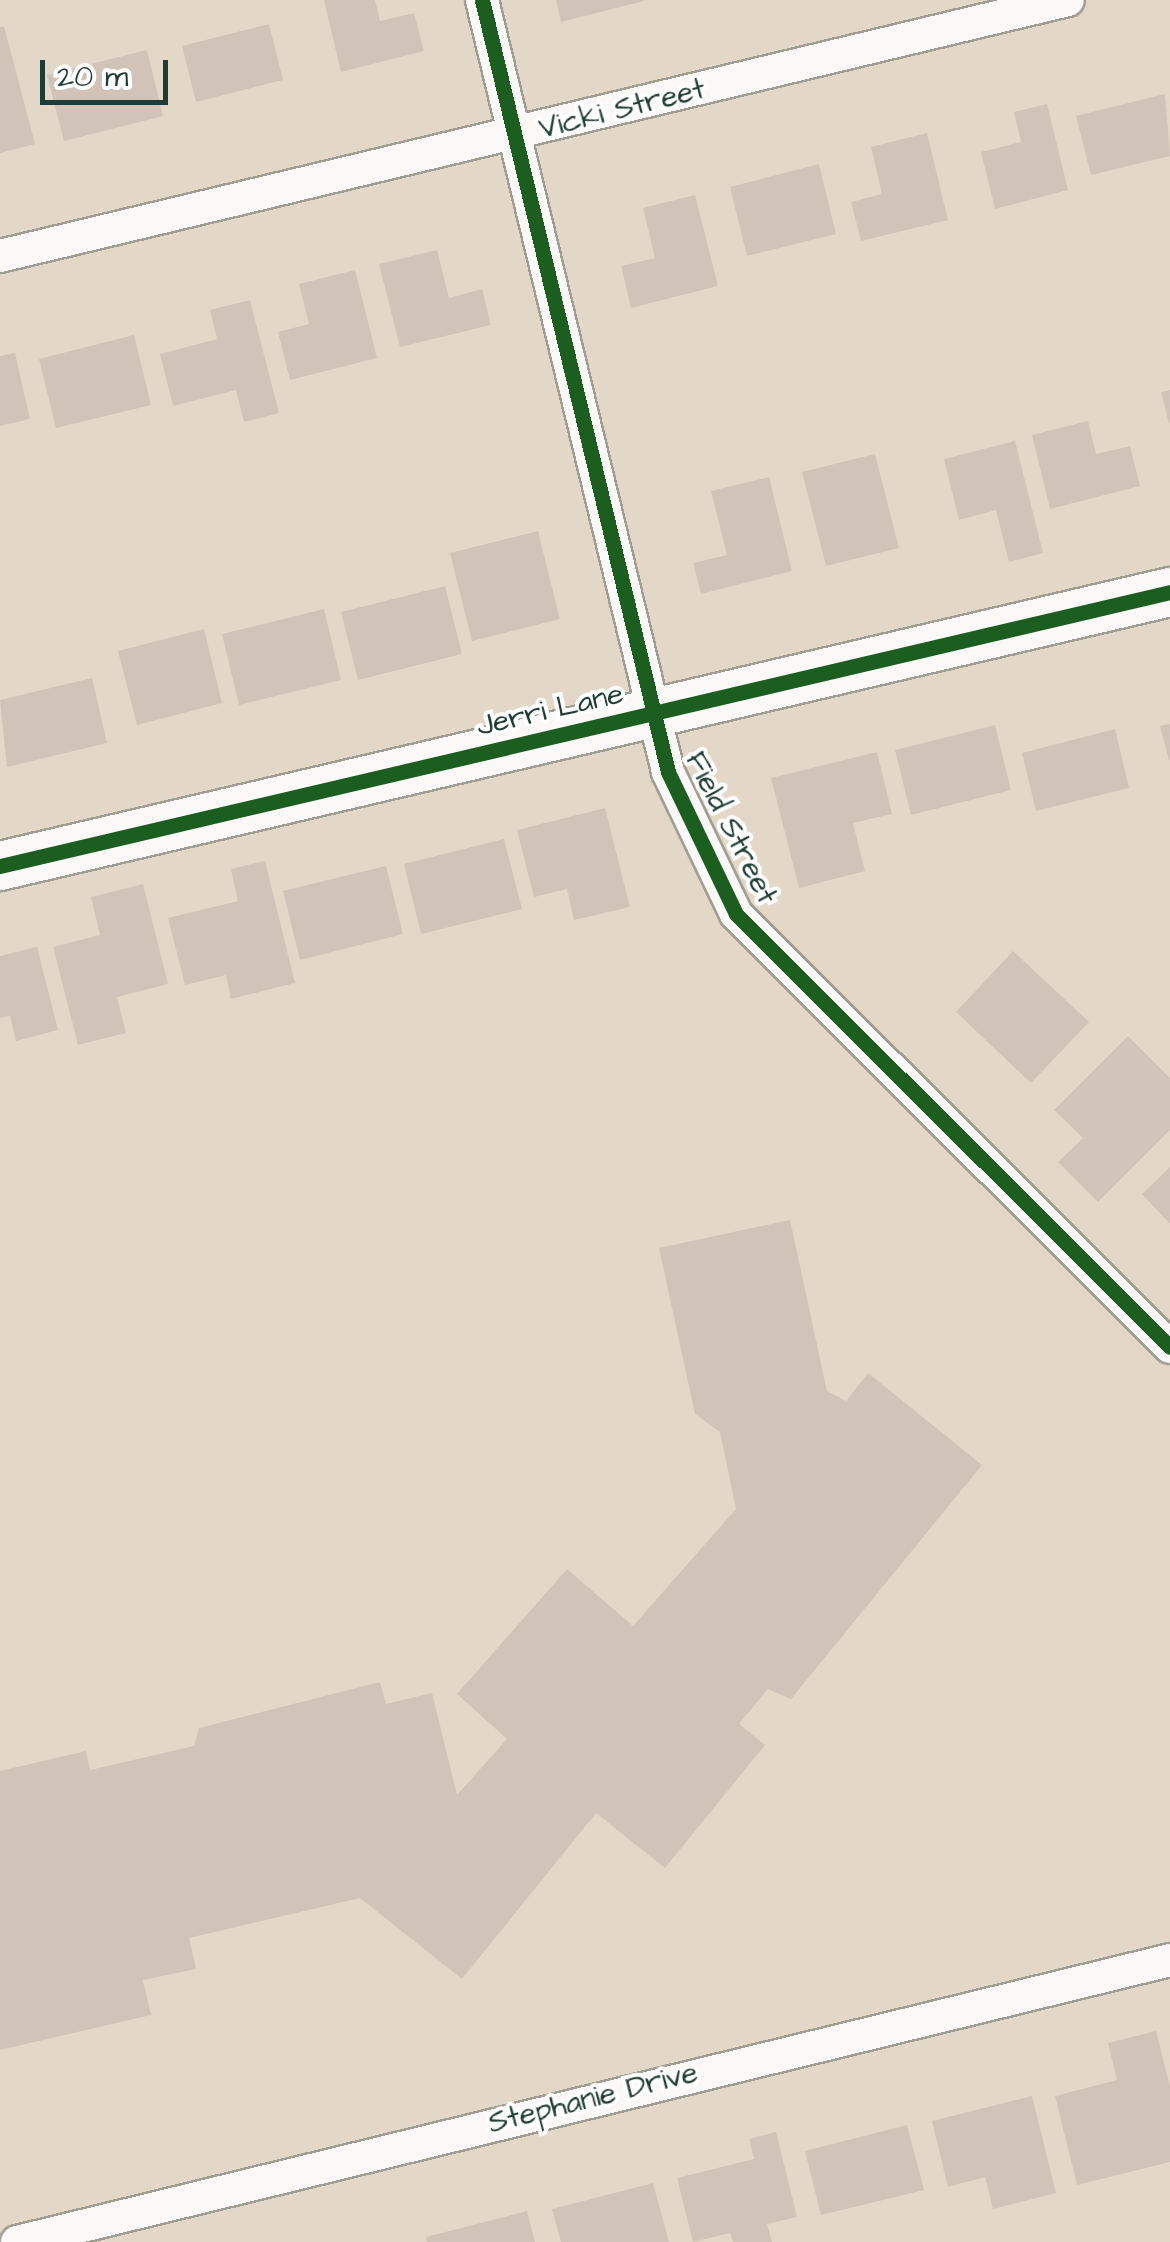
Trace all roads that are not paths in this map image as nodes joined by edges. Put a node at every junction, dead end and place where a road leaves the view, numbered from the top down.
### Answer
1 (482, 0) edge
2 (1068, 0) edge
3 (517, 134) junction
4 (0, 256) edge
5 (1170, 592) edge
6 (654, 714) junction
7 (0, 866) edge
8 (1170, 1348) edge
9 (1170, 1960) edge
10 (16, 2242) edge

1 - 3 street, Field Street
2 - 3 street, Vicki Street
3 - 4 street, Vicki Street
3 - 6 street, Field Street
5 - 6 street, Jerri Lane
6 - 7 street, Jerri Lane
6 - 8 street, Field Street
9 - 10 street, Stephanie Drive

